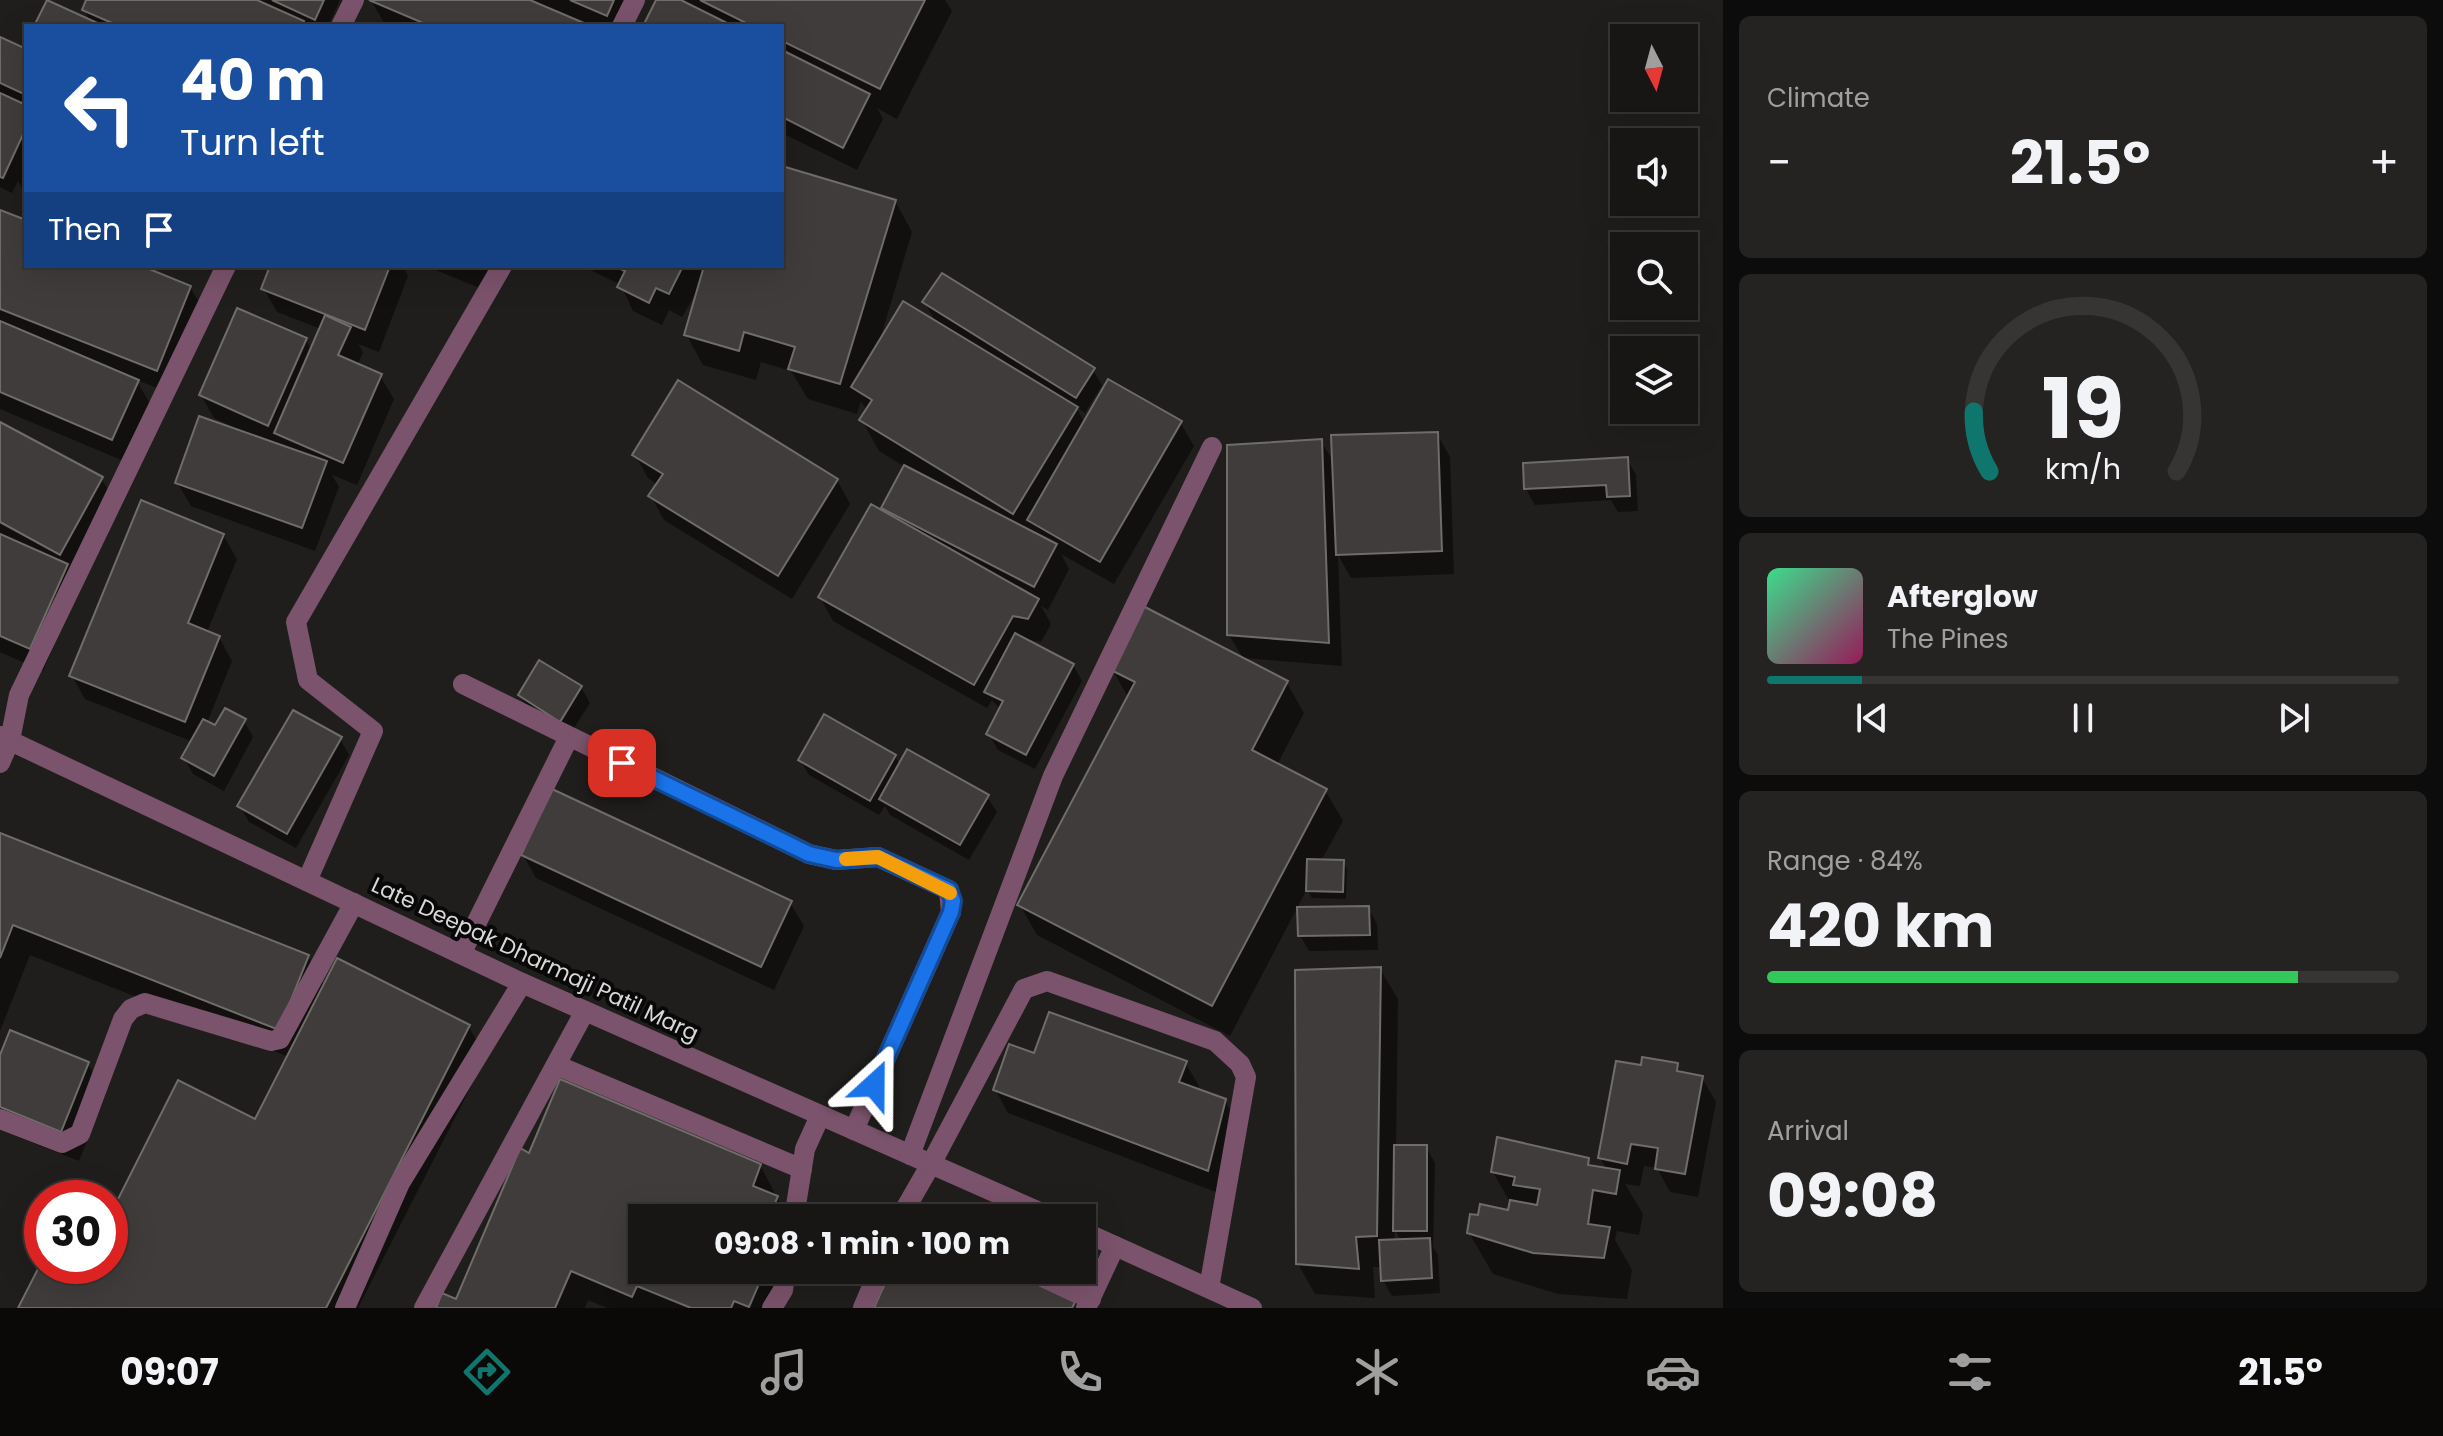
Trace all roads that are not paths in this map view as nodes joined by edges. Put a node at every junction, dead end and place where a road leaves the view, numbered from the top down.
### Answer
1 (354, 0) edge
2 (635, 0) edge
3 (342, 24) edge
4 (623, 24) edge
5 (225, 268) edge
6 (501, 268) edge
7 (1212, 447) dead end
8 (463, 684) dead end
9 (569, 737) junction
10 (5, 738) edge
11 (0, 763) edge
12 (307, 881) junction
13 (354, 903) junction
14 (461, 954) junction
15 (522, 983) junction
16 (585, 1011) junction
17 (556, 1065) junction
18 (820, 1116) junction
19 (0, 1119) edge
20 (854, 1130) junction
21 (910, 1155) junction
22 (931, 1164) junction
23 (802, 1169) junction
24 (796, 1204) edge
25 (911, 1204) edge
26 (1021, 1204) edge
27 (1096, 1237) edge
28 (1115, 1246) junction
29 (784, 1284) edge
30 (873, 1284) edge
31 (1053, 1284) edge
32 (1209, 1288) junction
33 (1089, 1304) edge
34 (345, 1308) edge
35 (424, 1308) edge
36 (772, 1308) edge
37 (863, 1308) edge
38 (1252, 1308) edge

1 - 3 street
2 - 4 street
5 - 10 street
6 - 12 street
7 - 21 street
8 - 9 street
9 - 14 street
9 - 20 street
10 - 11 street
10 - 12 street, Late Deepak Dharmaji Patil Marg
12 - 13 street, Late Deepak Dharmaji Patil Marg
13 - 14 street, Late Deepak Dharmaji Patil Marg
13 - 19 street
14 - 15 street, Late Deepak Dharmaji Patil Marg
15 - 16 street, Late Deepak Dharmaji Patil Marg
15 - 34 street
16 - 17 street
16 - 18 street, Late Deepak Dharmaji Patil Marg
17 - 23 street
17 - 35 street
18 - 20 street, Late Deepak Dharmaji Patil Marg
18 - 23 street
20 - 21 street, Late Deepak Dharmaji Patil Marg
21 - 22 street, Late Deepak Dharmaji Patil Marg
22 - 25 street
22 - 26 street, Late Deepak Dharmaji Patil Marg
22 - 32 street
23 - 24 street
27 - 28 street
28 - 32 street
28 - 33 street
29 - 36 street
30 - 37 street
31 - 33 street
32 - 38 street

